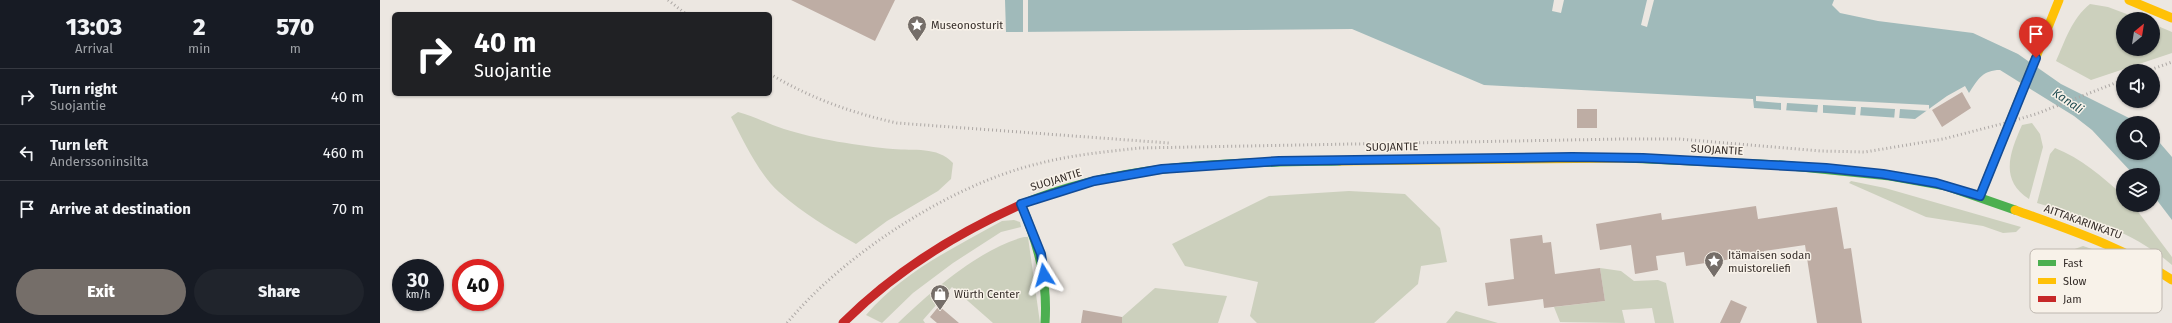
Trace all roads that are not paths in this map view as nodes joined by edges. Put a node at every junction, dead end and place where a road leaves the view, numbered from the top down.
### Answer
1 (2059, 0) edge
2 (2129, 0) edge
3 (2172, 18) edge
4 (1980, 196) junction
5 (1021, 204) junction
6 (2122, 249) edge
7 (2162, 273) edge
8 (2172, 280) edge
9 (843, 323) edge
10 (1045, 323) edge

1 - 4 street
2 - 3 street
4 - 5 street, SUOJANTIE
4 - 6 street, AITTAKARINKATU
5 - 9 street, SUOJANTIE
5 - 10 street
7 - 8 street, AITTAKARINKATU

